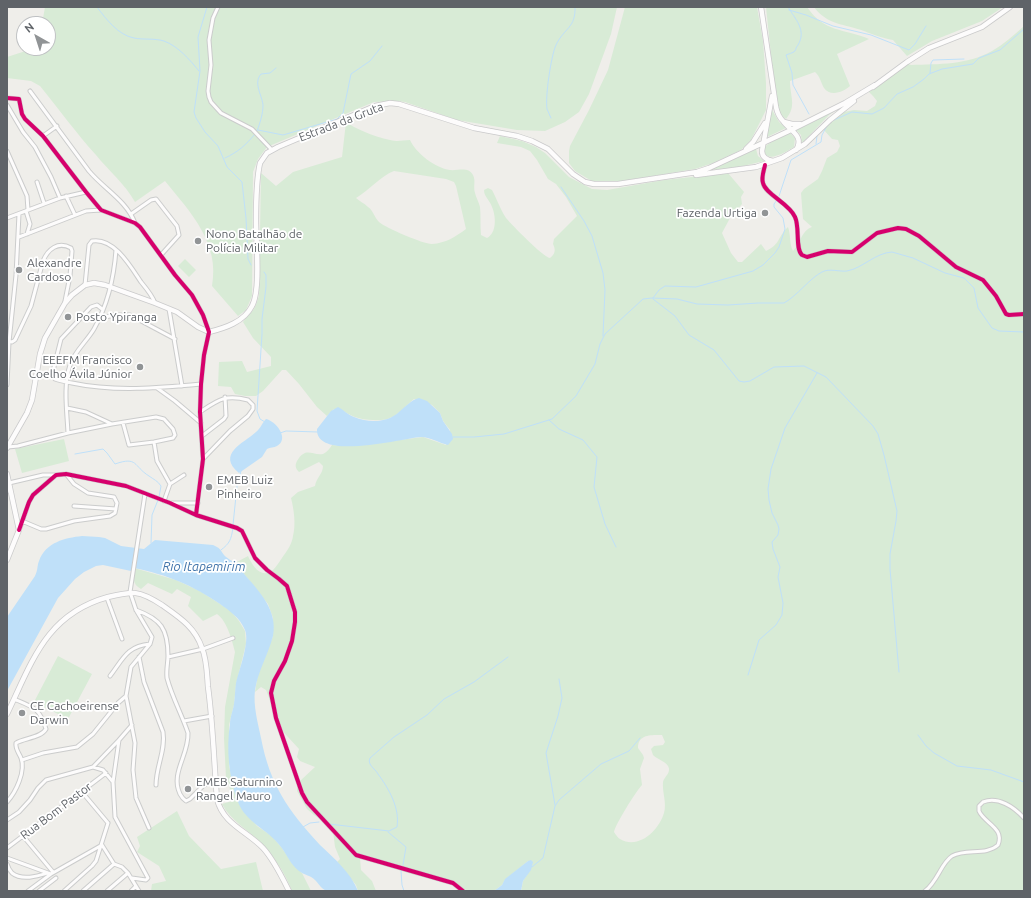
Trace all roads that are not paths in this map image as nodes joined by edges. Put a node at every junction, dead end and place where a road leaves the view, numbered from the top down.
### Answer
1 (218, 7) edge
2 (761, 7) edge
3 (1010, 7) edge
4 (875, 85) junction
5 (772, 88) junction
6 (30, 91) dead end
7 (7, 98) edge
8 (7, 105) edge
9 (769, 117) junction
10 (783, 121) junction
11 (806, 122) junction
12 (57, 126) junction
13 (791, 130) junction
14 (43, 136) junction
15 (763, 144) junction
16 (272, 150) junction
17 (7, 151) edge
18 (794, 151) junction
19 (737, 156) junction
20 (774, 161) junction
21 (765, 165) junction
22 (678, 175) junction
23 (37, 182) dead end
24 (86, 192) junction
25 (66, 196) junction
26 (60, 198) junction
27 (44, 204) junction
28 (27, 210) junction
29 (102, 210) junction
30 (19, 214) junction
31 (131, 214) junction
32 (75, 215) junction
33 (7, 218) edge
34 (135, 223) junction
35 (27, 234) junction
36 (19, 237) junction
37 (116, 250) junction
38 (161, 256) junction
39 (85, 285) junction
40 (111, 286) junction
41 (154, 301) junction
42 (65, 303) junction
43 (102, 309) junction
44 (169, 309) junction
45 (1024, 314) edge
46 (99, 319) junction
47 (209, 332) junction
48 (175, 339) junction
49 (8, 341) edge
50 (66, 382) junction
51 (201, 384) junction
52 (7, 385) edge
53 (182, 386) junction
54 (157, 387) junction
55 (225, 397) junction
56 (67, 408) junction
57 (200, 412) junction
58 (124, 423) junction
59 (201, 423) junction
60 (112, 424) junction
61 (68, 433) junction
62 (202, 436) junction
63 (154, 442) junction
64 (7, 448) edge
65 (203, 459) junction
66 (7, 474) edge
67 (66, 474) junction
68 (56, 475) junction
69 (184, 475) dead end
70 (8, 483) edge
71 (170, 484) junction
72 (7, 492) edge
73 (145, 494) junction
74 (164, 501) junction
75 (170, 503) junction
76 (198, 503) junction
77 (74, 506) dead end
78 (116, 509) junction
79 (196, 515) junction
80 (22, 521) junction
81 (19, 530) junction
82 (7, 560) edge
83 (130, 592) junction
84 (107, 598) junction
85 (136, 610) junction
86 (233, 638) dead end
87 (122, 639) dead end
88 (150, 644) junction
89 (203, 649) junction
90 (139, 657) junction
91 (168, 657) junction
92 (110, 676) dead end
93 (126, 696) junction
94 (14, 699) junction
95 (7, 714) edge
96 (212, 716) junction
97 (184, 721) junction
98 (132, 725) junction
99 (120, 740) junction
100 (22, 760) junction
101 (93, 767) junction
102 (106, 773) junction
103 (216, 778) junction
104 (113, 782) junction
105 (156, 785) dead end
106 (82, 792) junction
107 (7, 802) edge
108 (115, 817) junction
109 (1024, 818) edge
110 (7, 820) edge
111 (108, 823) junction
112 (149, 828) dead end
113 (23, 836) junction
114 (102, 845) junction
115 (7, 848) edge
116 (7, 858) edge
117 (7, 864) edge
118 (114, 864) junction
119 (12, 873) junction
120 (51, 873) junction
121 (128, 873) junction
122 (7, 876) edge
123 (56, 878) dead end
124 (132, 878) junction
125 (136, 886) junction
126 (28, 891) edge
127 (40, 891) edge
128 (64, 891) edge
129 (83, 891) edge
130 (107, 891) edge
131 (131, 891) edge
132 (138, 891) edge
133 (289, 891) edge
134 (463, 891) edge
135 (925, 891) edge

1 - 16 street
2 - 5 main road
3 - 4 main road
4 - 11 main road
4 - 18 main road
5 - 9 main road
5 - 10 main road
6 - 12 street
7 - 14 street
8 - 26 street
9 - 15 main road
9 - 19 main road
10 - 11 main road
10 - 13 main road
11 - 13 main road
12 - 14 street
12 - 31 street
13 - 15 main road
13 - 18 main road
14 - 24 street
15 - 19 main road
15 - 20 main road
16 - 22 main road, Estrada da Gruta
16 - 47 main road, Estrada da Gruta
17 - 28 street
18 - 20 main road
19 - 22 main road
20 - 21 main road
21 - 22 main road
21 - 45 street
23 - 27 street
24 - 25 street
24 - 29 street
25 - 26 street
25 - 32 street
26 - 27 street
27 - 28 street
28 - 30 street
28 - 35 street
29 - 32 street
29 - 34 street
30 - 33 street
30 - 36 street
31 - 34 street
31 - 38 street
32 - 35 street
34 - 38 street
35 - 36 street
36 - 49 street
37 - 39 street
37 - 40 street
37 - 41 street
38 - 47 street
39 - 40 main road
39 - 42 main road
40 - 41 main road
40 - 43 street
41 - 44 main road
42 - 49 street
42 - 64 main road
43 - 46 street
43 - 50 street
44 - 47 main road
44 - 48 street
46 - 48 street
46 - 50 street
47 - 51 street
48 - 53 street
49 - 52 street
50 - 54 street
50 - 56 street
51 - 53 street
51 - 57 street
53 - 54 street
54 - 59 street
55 - 57 street
55 - 62 street
55 - 65 street
56 - 60 street
56 - 61 street
57 - 59 street
58 - 60 street
58 - 63 street
58 - 63 street
59 - 62 street
60 - 61 street
61 - 64 street
62 - 65 street
63 - 71 street
65 - 76 street
66 - 70 main road
67 - 68 street
67 - 73 street
67 - 78 street
68 - 70 street
68 - 80 street
69 - 71 street
70 - 72 street
70 - 81 main road
71 - 74 street
73 - 74 street
73 - 83 street
74 - 75 street
75 - 76 street
75 - 79 street
76 - 79 street
77 - 78 street
78 - 80 street
79 - 134 street
80 - 81 street
81 - 82 main road
83 - 84 main road
83 - 85 street
83 - 89 main road
84 - 87 street
84 - 94 main road
85 - 88 street
85 - 91 street
86 - 89 street
88 - 90 street
88 - 92 street
89 - 91 street
89 - 96 main road
90 - 93 street
90 - 105 street
91 - 97 street
93 - 98 street
93 - 100 street
94 - 95 main road
94 - 100 street
96 - 97 street
96 - 103 main road
97 - 103 street
98 - 99 street
98 - 112 street
99 - 101 street
99 - 104 street
100 - 107 street
101 - 102 street
101 - 110 street
102 - 104 street
102 - 106 street, Rua Bom Pastor
103 - 133 main road
104 - 108 street
106 - 111 street
106 - 113 street, Rua Bom Pastor
108 - 111 street
108 - 124 street
109 - 135 street
111 - 114 street
113 - 115 street, Rua Bom Pastor
113 - 120 street
114 - 118 street
114 - 120 street
114 - 128 street
116 - 120 street
117 - 119 street
118 - 121 street
118 - 129 street
119 - 120 street
119 - 122 street
120 - 126 street
121 - 124 street
121 - 130 street
123 - 127 street
124 - 125 street
125 - 131 street
125 - 132 street

